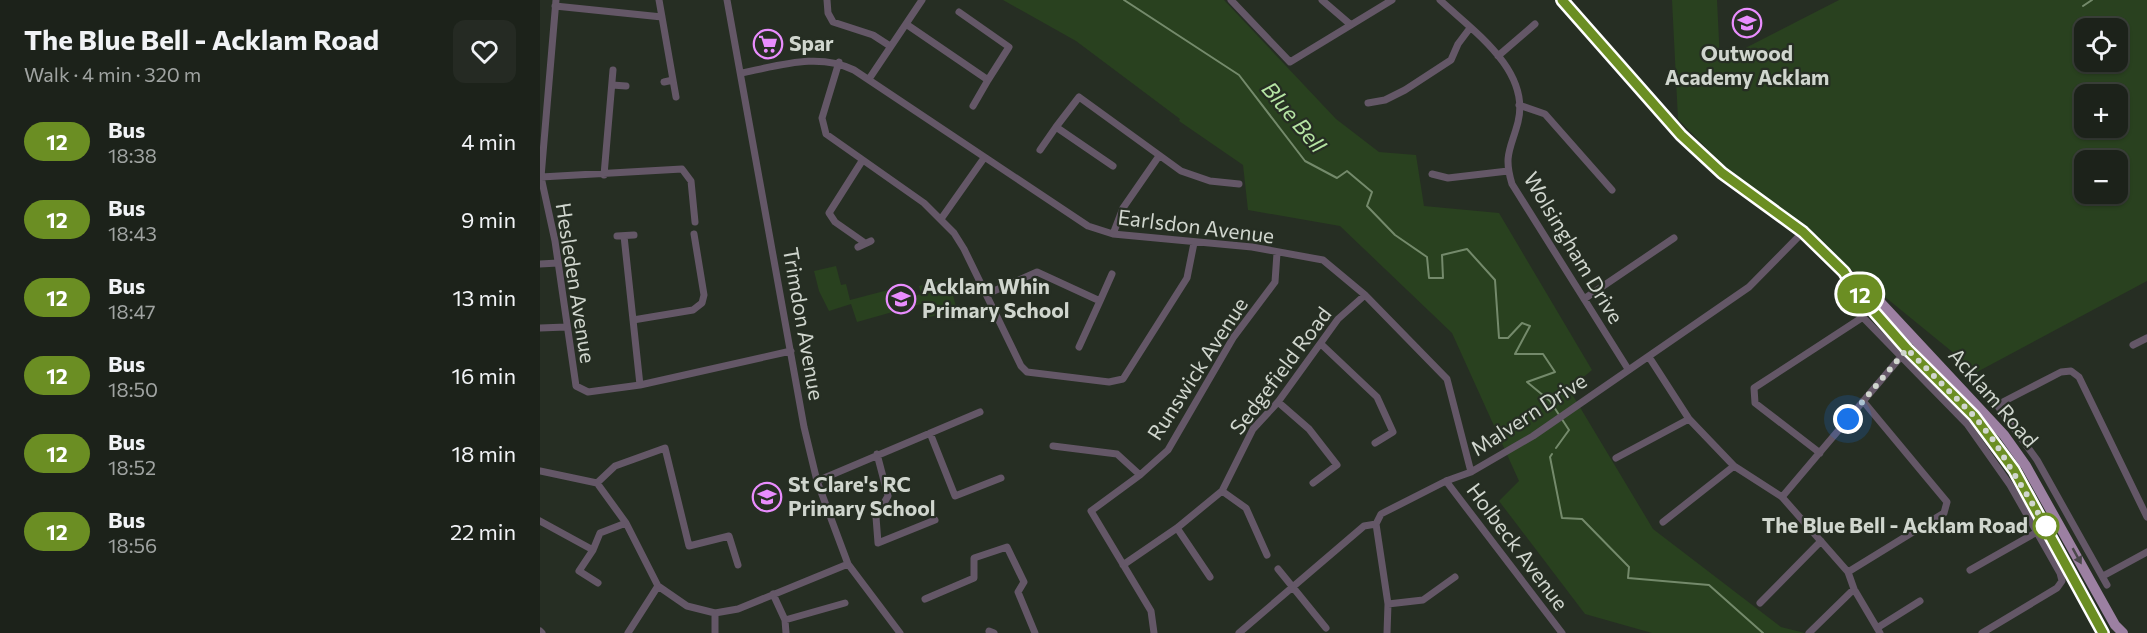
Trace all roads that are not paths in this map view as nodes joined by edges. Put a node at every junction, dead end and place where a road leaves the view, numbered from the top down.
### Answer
1 (659, 0) edge
2 (727, 0) edge
3 (827, 0) edge
4 (922, 0) edge
5 (1231, 0) edge
6 (1322, 0) edge
7 (1392, 0) edge
8 (1440, 0) edge
9 (1562, 0) edge
10 (556, 3) edge
11 (662, 17) junction
12 (960, 17) dead end
13 (906, 24) junction
14 (1535, 24) dead end
15 (1351, 25) junction
16 (1470, 28) junction
17 (890, 46) junction
18 (1498, 56) junction
19 (839, 62) junction
20 (613, 70) dead end
21 (741, 73) junction
22 (673, 80) junction
23 (868, 80) junction
24 (988, 80) junction
25 (664, 81) dead end
26 (612, 85) junction
27 (626, 86) dead end
28 (676, 97) dead end
29 (1368, 103) dead end
30 (1519, 105) junction
31 (973, 106) dead end
32 (1056, 127) junction
33 (1040, 150) dead end
34 (1159, 156) junction
35 (984, 158) junction
36 (862, 161) junction
37 (1112, 166) dead end
38 (1508, 171) junction
39 (1432, 174) dead end
40 (604, 175) junction
41 (541, 177) edge
42 (1239, 184) dead end
43 (1612, 190) dead end
44 (941, 219) junction
45 (695, 222) dead end
46 (1803, 232) junction
47 (694, 234) dead end
48 (1113, 234) junction
49 (634, 235) dead end
50 (1674, 237) dead end
51 (1194, 243) junction
52 (858, 247) dead end
53 (1277, 253) junction
54 (558, 263) junction
55 (540, 264) edge
56 (1844, 272) junction
57 (1112, 274) dead end
58 (987, 294) junction
59 (1365, 295) junction
60 (1584, 299) junction
61 (1846, 300) dead end
62 (1100, 301) junction
63 (1863, 317) junction
64 (633, 320) junction
65 (566, 327) junction
66 (540, 328) edge
67 (2147, 338) edge
68 (1322, 344) junction
69 (2133, 345) dead end
70 (1078, 347) dead end
71 (791, 351) junction
72 (1905, 352) junction
73 (1649, 357) junction
74 (1628, 369) junction
75 (639, 385) junction
76 (1863, 401) junction
77 (1278, 402) junction
78 (981, 412) dead end
79 (1689, 419) junction
80 (930, 433) junction
81 (1376, 442) dead end
82 (1053, 446) dead end
83 (1820, 453) junction
84 (877, 454) junction
85 (1616, 458) dead end
86 (1734, 466) junction
87 (540, 471) edge
88 (1471, 472) junction
89 (1140, 475) junction
90 (1001, 478) dead end
91 (817, 480) junction
92 (1446, 481) junction
93 (597, 483) junction
94 (1313, 483) dead end
95 (2052, 486) junction
96 (1222, 492) junction
97 (2042, 492) junction
98 (1782, 497) junction
99 (2031, 499) junction
100 (2147, 517) edge
101 (935, 520) dead end
102 (540, 521) edge
103 (1663, 522) dead end
104 (626, 523) junction
105 (1376, 524) junction
106 (1178, 528) junction
107 (2037, 532) junction
108 (1821, 541) junction
109 (593, 550) junction
110 (2147, 552) edge
111 (1267, 555) dead end
112 (848, 564) junction
113 (738, 565) dead end
114 (1123, 565) junction
115 (1278, 569) dead end
116 (1970, 570) dead end
117 (1848, 572) junction
118 (2103, 576) junction
119 (1210, 577) dead end
120 (1455, 577) dead end
121 (598, 583) dead end
122 (2107, 585) dead end
123 (658, 586) junction
124 (1292, 587) junction
125 (1854, 589) junction
126 (773, 594) junction
127 (925, 599) dead end
128 (1920, 601) dead end
129 (845, 603) dead end
130 (1760, 603) dead end
131 (1388, 604) junction
132 (715, 614) junction
133 (785, 620) junction
134 (1326, 628) dead end
135 (1878, 630) edge
136 (628, 633) edge
137 (715, 633) edge
138 (786, 633) edge
139 (900, 633) edge
140 (1035, 633) edge
141 (1154, 633) edge
142 (1239, 633) edge
143 (1387, 633) edge
144 (1562, 633) edge
145 (1809, 633) edge
146 (1982, 633) edge
147 (2103, 633) edge
148 (2122, 633) edge

1 - 11 street
2 - 21 street, Trimdon Avenue
3 - 17 street
4 - 13 street
5 - 15 street
6 - 15 street
7 - 15 street
8 - 16 street
9 - 46 main road, Acklam Road
10 - 11 street
10 - 41 street, Hesleden Avenue
11 - 22 street
12 - 24 street
13 - 17 street
13 - 24 street
14 - 18 street
16 - 18 street
16 - 29 street
17 - 23 street
18 - 30 street
19 - 21 street, Earlsdon Avenue
19 - 23 street, Earlsdon Avenue
19 - 36 street
20 - 26 street
21 - 71 street, Trimdon Avenue
22 - 25 street
22 - 28 street
23 - 35 street, Earlsdon Avenue
24 - 31 street
26 - 27 street
26 - 40 street
30 - 38 street, Wolsingham Drive
30 - 43 street
32 - 33 street
32 - 34 street
32 - 37 street
34 - 42 street
34 - 48 street
35 - 44 street
35 - 48 street, Earlsdon Avenue
36 - 44 street
36 - 52 street
38 - 39 street
38 - 60 street, Wolsingham Drive
40 - 41 street
40 - 45 street
41 - 54 street, Hesleden Avenue
44 - 58 street
46 - 56 main road, Acklam Road
46 - 73 street, Malvern Drive
47 - 64 street
48 - 51 street, Earlsdon Avenue
49 - 64 street
50 - 60 street
51 - 53 street, Earlsdon Avenue
51 - 58 street
53 - 59 street, Earlsdon Avenue
53 - 89 street, Runswick Avenue
54 - 55 street
54 - 65 street, Hesleden Avenue
56 - 72 main road, Acklam Road
56 - 97 main road, Acklam Road
57 - 62 street
58 - 62 street
59 - 68 street, Sedgefield Road
59 - 88 street, Earlsdon Avenue
60 - 74 street, Wolsingham Drive
61 - 63 street
62 - 70 street
63 - 72 street
63 - 83 street
64 - 75 street
65 - 66 street
65 - 75 street, Hesleden Avenue
67 - 69 street
68 - 77 street, Sedgefield Road
68 - 81 street
71 - 75 street, Hesleden Avenue
71 - 91 street, Trimdon Avenue
72 - 76 street
72 - 99 main road, Acklam Road
72 - 107 street
73 - 74 street, Malvern Drive
73 - 79 street
74 - 88 street, Malvern Drive
76 - 83 street
76 - 117 street
77 - 94 street
77 - 96 street, Sedgefield Road
78 - 80 street
79 - 85 street
79 - 86 street
80 - 84 street
80 - 90 street
82 - 89 street
83 - 98 street
84 - 91 street
84 - 101 street
86 - 98 street
86 - 103 street
87 - 93 street
88 - 92 street, Malvern Drive
89 - 114 street, Runswick Avenue
91 - 112 street, Trimdon Avenue
92 - 105 street, Malvern Drive
92 - 144 street, Holbeck Avenue
93 - 104 street
93 - 113 street
95 - 97 street
95 - 100 street
95 - 118 street
96 - 106 street, Sedgefield Road
96 - 111 street
97 - 99 street
97 -> 148 main road, Acklam Road
98 - 108 street
99 - 147 main road, Acklam Road
102 - 109 street
104 - 109 street
104 - 123 street
105 - 124 street, Malvern Drive
105 - 131 street
106 - 114 street, Sedgefield Road
106 - 119 street
107 - 116 street
107 - 146 street
108 - 117 street
108 - 130 street
109 - 121 street
110 - 118 street
112 - 126 street
112 - 139 street, Trimdon Avenue
114 - 141 street
115 - 124 street
117 - 125 street
118 - 122 street
120 - 131 street
123 - 132 street
123 - 136 street
124 - 134 street
124 - 142 street, Malvern Drive
125 - 135 street
125 - 145 street
126 - 132 street
126 - 133 street
127 - 140 street
128 - 135 street
129 - 133 street
131 - 143 street
132 - 137 street
133 - 138 street

